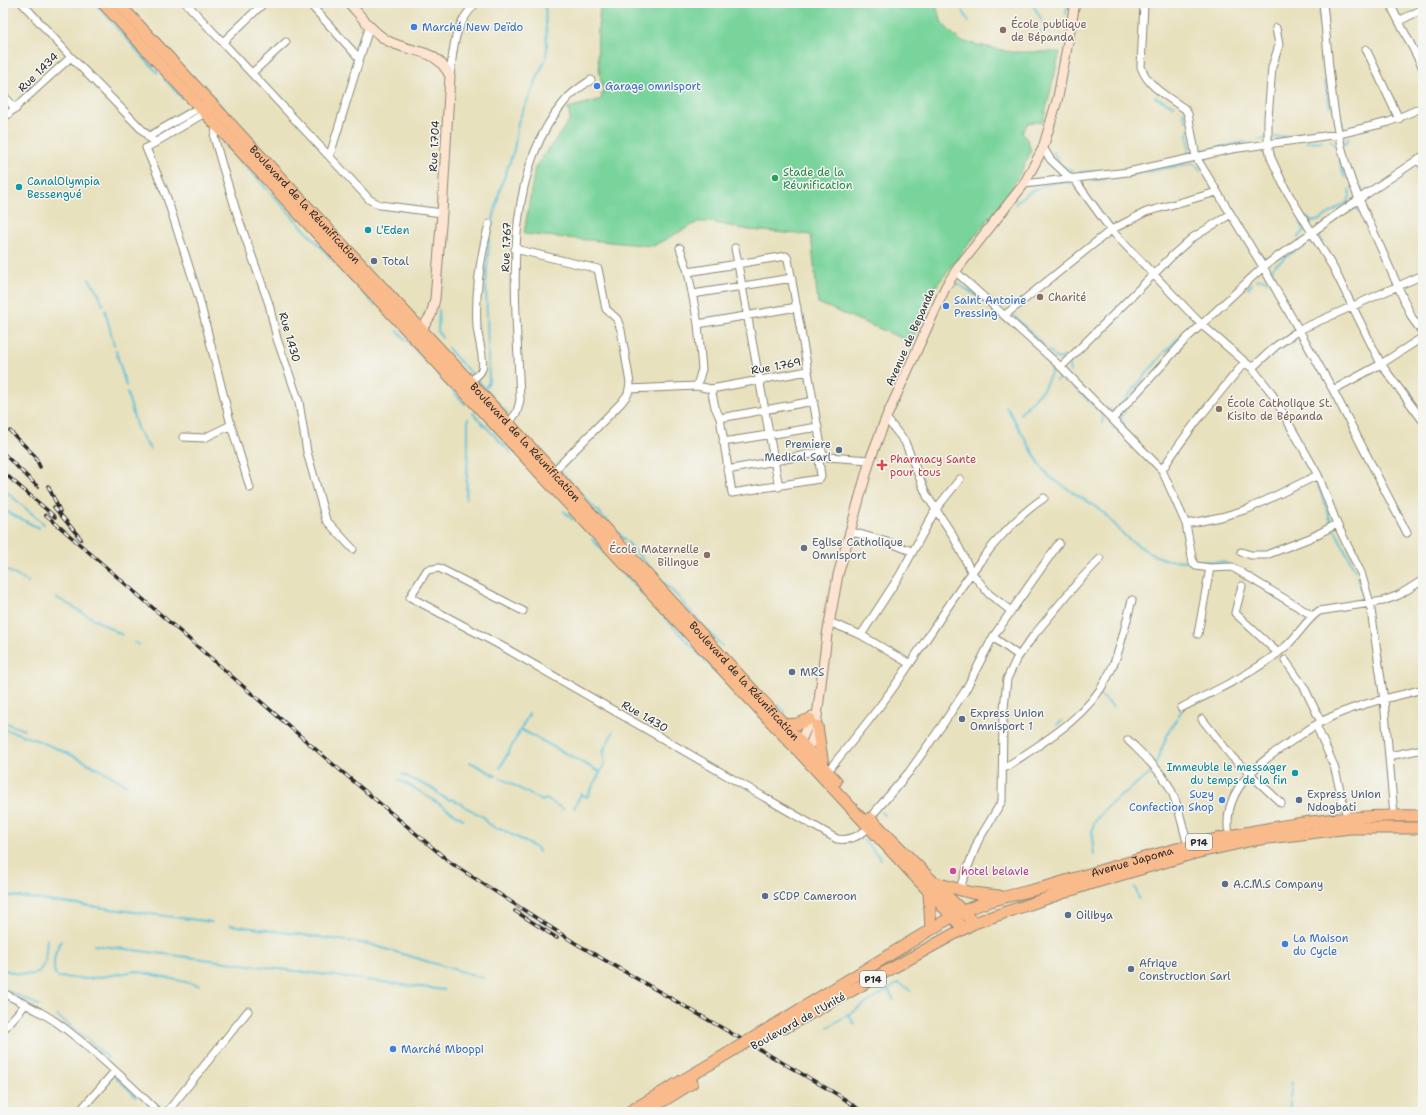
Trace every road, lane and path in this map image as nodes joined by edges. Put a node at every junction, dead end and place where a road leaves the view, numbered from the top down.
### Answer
1 (22, 3) edge
2 (103, 3) edge
3 (118, 3) edge
4 (186, 3) edge
5 (264, 3) edge
6 (308, 3) edge
7 (349, 3) edge
8 (476, 3) edge
9 (1075, 3) edge
10 (1144, 3) edge
11 (1323, 3) edge
12 (1423, 8) edge
13 (1393, 10) dead end
14 (1399, 21) junction
15 (370, 25) junction
16 (1276, 28) dead end
17 (223, 42) junction
18 (286, 42) dead end
19 (1366, 49) dead end
20 (71, 57) junction
21 (359, 58) junction
22 (1423, 68) edge
23 (252, 73) junction
24 (450, 76) junction
25 (591, 80) dead end
26 (3, 95) edge
27 (207, 107) junction
28 (1423, 107) edge
29 (16, 109) junction
30 (3, 119) edge
31 (1398, 119) junction
32 (217, 125) junction
33 (1339, 134) junction
34 (148, 137) junction
35 (155, 143) junction
36 (1268, 144) junction
37 (1043, 148) junction
38 (330, 155) junction
39 (1196, 157) junction
40 (1421, 158) edge
41 (1423, 166) edge
42 (1073, 179) junction
43 (1024, 184) junction
44 (1217, 192) junction
45 (1359, 199) junction
46 (442, 213) junction
47 (1231, 214) junction
48 (489, 224) dead end
49 (1111, 230) junction
50 (1312, 231) junction
51 (680, 248) dead end
52 (734, 248) dead end
53 (515, 249) junction
54 (737, 264) junction
55 (1264, 267) junction
56 (955, 271) junction
57 (688, 272) junction
58 (1153, 274) junction
59 (1423, 275) edge
60 (792, 278) junction
61 (1398, 286) junction
62 (742, 287) junction
63 (693, 294) junction
64 (1352, 306) junction
65 (797, 307) junction
66 (1005, 315) junction
67 (747, 316) junction
68 (698, 324) junction
69 (1201, 324) junction
70 (1298, 330) junction
71 (1423, 333) edge
72 (418, 335) junction
73 (1423, 337) edge
74 (1246, 362) junction
75 (1381, 364) junction
76 (1061, 368) junction
77 (1252, 368) junction
78 (808, 372) junction
79 (758, 380) junction
80 (469, 382) junction
81 (697, 386) junction
82 (630, 389) junction
83 (711, 389) junction
84 (1333, 390) junction
85 (814, 401) junction
86 (764, 410) junction
87 (720, 418) junction
88 (886, 418) junction
89 (1113, 419) junction
90 (1423, 421) edge
91 (231, 425) junction
92 (818, 427) junction
93 (505, 428) junction
94 (769, 435) junction
95 (183, 437) dead end
96 (723, 442) junction
97 (820, 453) junction
98 (870, 460) junction
99 (775, 462) junction
100 (727, 470) junction
101 (1162, 470) junction
102 (1318, 475) junction
103 (549, 476) junction
104 (960, 479) dead end
105 (779, 487) junction
106 (250, 488) dead end
107 (1044, 498) dead end
108 (936, 509) junction
109 (1186, 524) junction
110 (1337, 524) junction
111 (849, 531) junction
112 (1407, 533) dead end
113 (1059, 543) dead end
114 (353, 549) dead end
115 (911, 551) junction
116 (1241, 552) dead end
117 (1100, 559) dead end
118 (1210, 568) junction
119 (972, 573) junction
120 (1423, 580) edge
121 (1242, 586) dead end
122 (1132, 600) dead end
123 (1370, 604) junction
124 (523, 611) dead end
125 (1011, 612) junction
126 (1313, 616) junction
127 (829, 622) junction
128 (1198, 634) dead end
129 (861, 635) junction
130 (993, 637) junction
131 (1278, 653) junction
132 (1019, 656) junction
133 (1285, 660) dead end
134 (910, 664) junction
135 (1423, 689) edge
136 (1384, 700) junction
137 (1181, 708) dead end
138 (1202, 719) dead end
139 (813, 723) junction
140 (1318, 723) junction
141 (784, 725) junction
142 (1128, 740) dead end
143 (801, 749) junction
144 (1423, 749) edge
145 (1389, 756) junction
146 (826, 769) junction
147 (1003, 769) junction
148 (1248, 774) junction
149 (1280, 804) dead end
150 (1394, 815) junction
151 (1423, 816) edge
152 (1347, 817) junction
153 (868, 823) junction
154 (1423, 828) edge
155 (1229, 835) junction
156 (1188, 845) junction
157 (1084, 880) junction
158 (930, 887) junction
159 (959, 890) junction
160 (1013, 896) junction
161 (963, 910) junction
162 (953, 916) junction
163 (974, 923) junction
164 (963, 928) junction
165 (930, 930) junction
166 (3, 993) edge
167 (26, 1004) junction
168 (248, 1011) dead end
169 (3, 1030) edge
170 (770, 1032) junction
171 (714, 1065) junction
172 (115, 1071) junction
173 (79, 1112) edge
174 (158, 1112) edge
175 (167, 1112) edge
176 (629, 1112) edge
177 (645, 1112) edge

1 - 20 street
2 - 27 main road
3 - 27 main road, Boulevard de la Réunification
4 - 17 street
5 - 17 street
6 - 21 street
7 - 15 main road
8 - 24 street
9 - 37 main road, Avenue de Bepanda
10 - 39 street
11 - 33 street
12 - 14 street
13 - 14 street
14 - 22 street
15 - 21 street
15 - 24 main road
16 - 36 street
17 - 23 street
18 - 23 street
19 - 31 street
20 - 29 street, Rue 1.434
20 - 34 street
21 - 38 street
23 - 38 street
24 - 46 main road, Rue 1.704
25 - 53 street, Rue 1.767
26 - 29 street
27 - 32 main road
27 - 34 street
27 - 35 street
27 - 72 main road, Boulevard de la Réunification
28 - 31 street
29 - 30 street, Rue 1.434
31 - 33 street
32 - 72 main road
32 - 114 street, Rue 1.430
33 - 36 street
33 - 45 street
34 - 35 street
35 - 91 street
36 - 39 street
36 - 50 street
37 - 42 street
37 - 43 main road, Avenue de Bepanda
38 - 46 street
39 - 42 street
39 - 44 street
40 - 41 street
40 - 45 street
42 - 43 street
42 - 49 street
43 - 56 main road, Avenue de Bepanda
44 - 47 street
44 - 49 street
45 - 50 street
45 - 61 street
46 - 72 main road, Rue 1.704
47 - 55 street
47 - 58 street
48 - 80 street
49 - 58 street
49 - 66 street
50 - 55 street
50 - 64 street
51 - 57 street
52 - 54 street
53 - 82 street
53 - 93 street, Rue 1.767
54 - 57 street
54 - 60 street, Rue 1.769
54 - 62 street
55 - 69 street
55 - 70 street
56 - 66 street
56 - 88 main road, Avenue de Bepanda
57 - 63 street
58 - 69 street
58 - 76 street
59 - 61 street
60 - 62 street
60 - 65 street, Rue 1.769
61 - 64 street
61 - 71 street
62 - 63 street
62 - 67 street
63 - 68 street
64 - 70 street
64 - 75 street
65 - 67 street
65 - 78 street, Rue 1.769
66 - 76 street
67 - 68 street
67 - 79 street
68 - 81 street
69 - 74 street
69 - 89 street
70 - 77 street
70 - 84 street
72 - 80 main road, Boulevard de la Réunification
72 - 93 main road
73 - 75 street
74 - 77 street
74 - 101 street
75 - 84 street
75 - 90 street
76 - 89 street
77 - 102 street
78 - 79 street, Rue 1.769
78 - 85 street
79 - 83 street, Rue 1.769
79 - 86 street
80 - 93 main road, Boulevard de la Réunification
81 - 82 street, Rue 1.769
81 - 83 street, Rue 1.769
82 - 103 street
83 - 87 street
84 - 112 street
85 - 86 street
85 - 92 street
86 - 87 street
86 - 94 street
87 - 96 street
88 - 98 main road, Avenue de Bepanda
88 - 108 street
89 - 101 street
91 - 95 street
91 - 106 street
92 - 94 street
92 - 97 street
93 - 103 main road, Boulevard de la Réunification
94 - 96 street
94 - 99 street
96 - 100 street
97 - 98 street
97 - 99 street
97 - 105 street
98 - 111 main road, Avenue de Bepanda
99 - 100 street
99 - 105 street
100 - 105 street
101 - 109 street
102 - 109 street
102 - 110 street
103 - 141 main road, Boulevard de la Réunification
103 - 143 main road
104 - 108 street
107 - 119 street
108 - 115 street
108 - 119 street
109 - 118 street
110 - 116 street
110 - 123 street
111 - 115 street
111 - 127 main road, Avenue de Bepanda
113 - 125 street, Rue 1.430
115 - 129 street
117 - 132 street
118 - 126 street
118 - 128 street
119 - 125 street
119 - 134 street
120 - 123 street
121 - 131 street
122 - 147 street
123 - 126 street
123 - 136 street
124 - 153 street, Rue 1.430
125 - 130 street, Rue 1.430
126 - 131 street
127 - 129 street
127 - 139 main road, Avenue de Bepanda
129 - 134 street
130 - 132 street
130 - 153 street, Rue 1.430
131 - 137 street
132 - 147 street
133 - 140 street
134 - 146 street
135 - 136 street
136 - 140 street
136 - 145 street
138 - 148 street
139 - 141 main road
139 - 143 main road, Avenue de Bepanda
139 - 146 main road
140 - 148 street
140 - 152 street
141 - 143 main road, Boulevard de la Réunification
142 - 156 street
143 - 146 main road, Boulevard de la Réunification
143 - 153 main road
144 - 145 street
145 - 150 street
146 - 153 main road, Boulevard de la Réunification
147 - 159 street
148 - 149 street
148 - 155 street
150 - 151 main road, Avenue Japoma / P14
150 - 152 main road, Avenue Japoma / P14
152 - 155 main road, Avenue Japoma / P14
153 - 158 main road, Boulevard de la Réunification
154 - 157 main road, Avenue Japoma / P14
155 - 156 main road, Avenue Japoma / P14
156 - 157 main road, Avenue Japoma / P14
157 - 160 main road, Avenue Japoma / P14
157 - 163 main road, Avenue Japoma / P14
158 - 159 main road
158 - 161 main road
158 - 162 main road
158 - 165 main road
159 - 160 main road
160 - 161 main road, Avenue Japoma / P14
161 - 162 main road, Boulevard de l'Unité / P14
161 - 163 main road
162 - 164 main road
162 - 165 main road, Boulevard de l'Unité / P14
163 - 164 main road, Boulevard de l'Unité / P14
164 - 170 main road, Boulevard de l'Unité / P14
165 - 170 main road, Boulevard de l'Unité / P14
166 - 167 street
167 - 169 street
167 - 172 street
168 - 175 street
170 - 171 main road, Boulevard de l'Unité / P14, bridge
171 - 176 main road, Boulevard de l'Unité / P14
171 - 177 main road, Boulevard de l'Unité / P14
172 - 173 street
172 - 174 street

